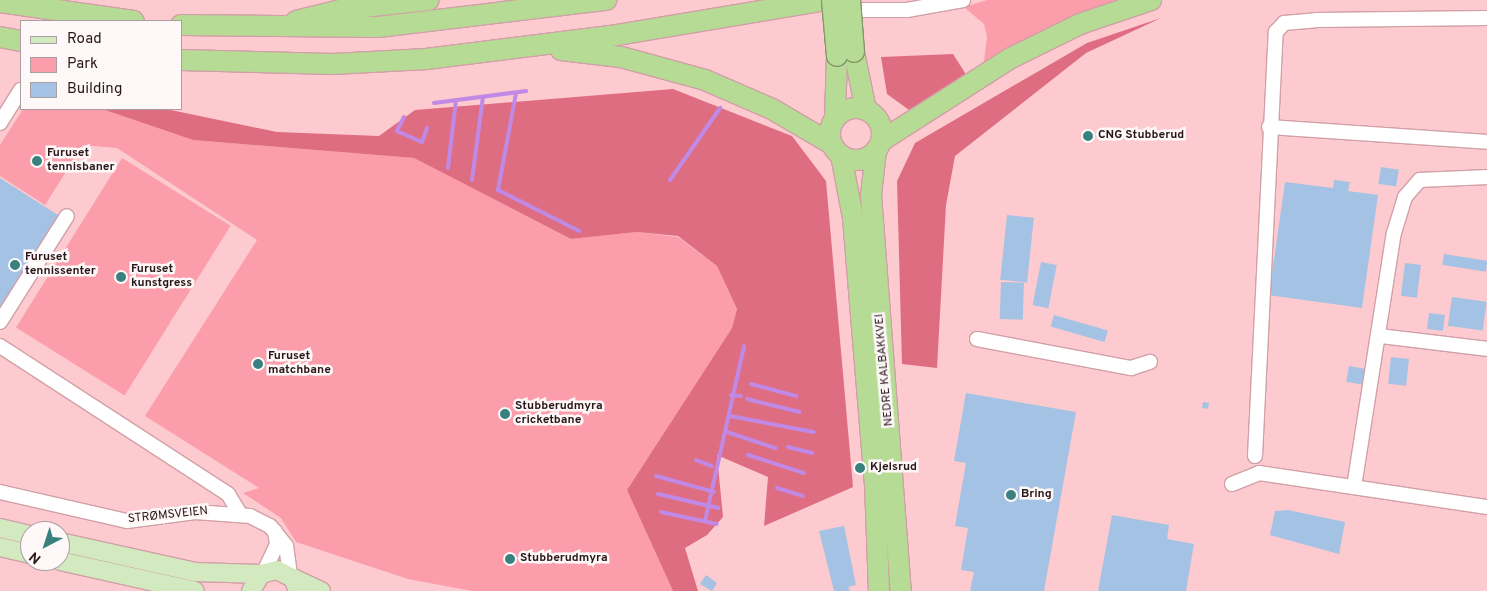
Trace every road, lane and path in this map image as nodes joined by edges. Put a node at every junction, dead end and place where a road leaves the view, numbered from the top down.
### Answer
1 (430, 0) edge
2 (606, 0) edge
3 (826, 0) edge
4 (832, 0) edge
5 (850, 0) edge
6 (963, 0) edge
7 (1151, 0) edge
8 (0, 2) edge
9 (794, 5) junction
10 (1487, 18) edge
11 (127, 20) edge
12 (182, 26) edge
13 (265, 29) junction
14 (0, 37) edge
15 (20, 41) edge
16 (527, 47) junction
17 (846, 54) junction
18 (182, 60) edge
19 (20, 92) edge
20 (866, 110) junction
21 (835, 118) junction
22 (0, 123) edge
23 (1269, 127) junction
24 (1487, 142) edge
25 (879, 145) junction
26 (837, 150) junction
27 (1487, 177) edge
28 (67, 216) dead end
29 (0, 322) edge
30 (1380, 336) junction
31 (977, 340) dead end
32 (0, 346) edge
33 (1487, 349) edge
34 (1150, 362) dead end
35 (1255, 456) dead end
36 (1232, 484) dead end
37 (1354, 487) junction
38 (0, 492) edge
39 (1487, 507) edge
40 (240, 514) junction
41 (0, 528) edge
42 (275, 530) junction
43 (20, 533) edge
44 (70, 544) edge
45 (0, 547) edge
46 (20, 552) edge
47 (70, 564) edge
48 (262, 573) junction
49 (293, 582) edge
50 (155, 587) edge
51 (195, 591) edge
52 (251, 591) edge
53 (321, 591) edge
54 (879, 591) edge
55 (901, 591) edge

1 - 13 highway
2 - 13 highway
3 - 9 highway
4 - 17 highway, bridge
5 - 17 highway, bridge
6 - 9 street
7 - 25 highway
8 - 11 highway
9 - 16 highway
10 - 23 street
12 - 13 highway
14 - 15 highway
16 - 18 highway
16 - 26 highway
17 - 20 highway
17 - 21 highway
19 - 22 street
20 - 21 highway
20 - 25 highway
21 - 26 highway
23 - 24 street
23 - 35 street
25 - 26 highway
25 - 55 highway, NEDRE KALBAKKVEI
26 - 54 highway, NEDRE KALBAKKVEI
27 - 30 street
28 - 29 street
30 - 33 street
30 - 37 street
31 - 34 street
32 - 40 street
36 - 37 street
37 - 39 street
38 - 40 street, STRØMSVEIEN
40 - 42 street, STRØMSVEIEN
41 - 43 main road
42 - 48 street
42 - 49 street
44 - 48 main road
45 - 46 main road
47 - 50 main road
48 - 49 main road
48 - 52 main road
49 - 53 main road
50 - 51 main road

